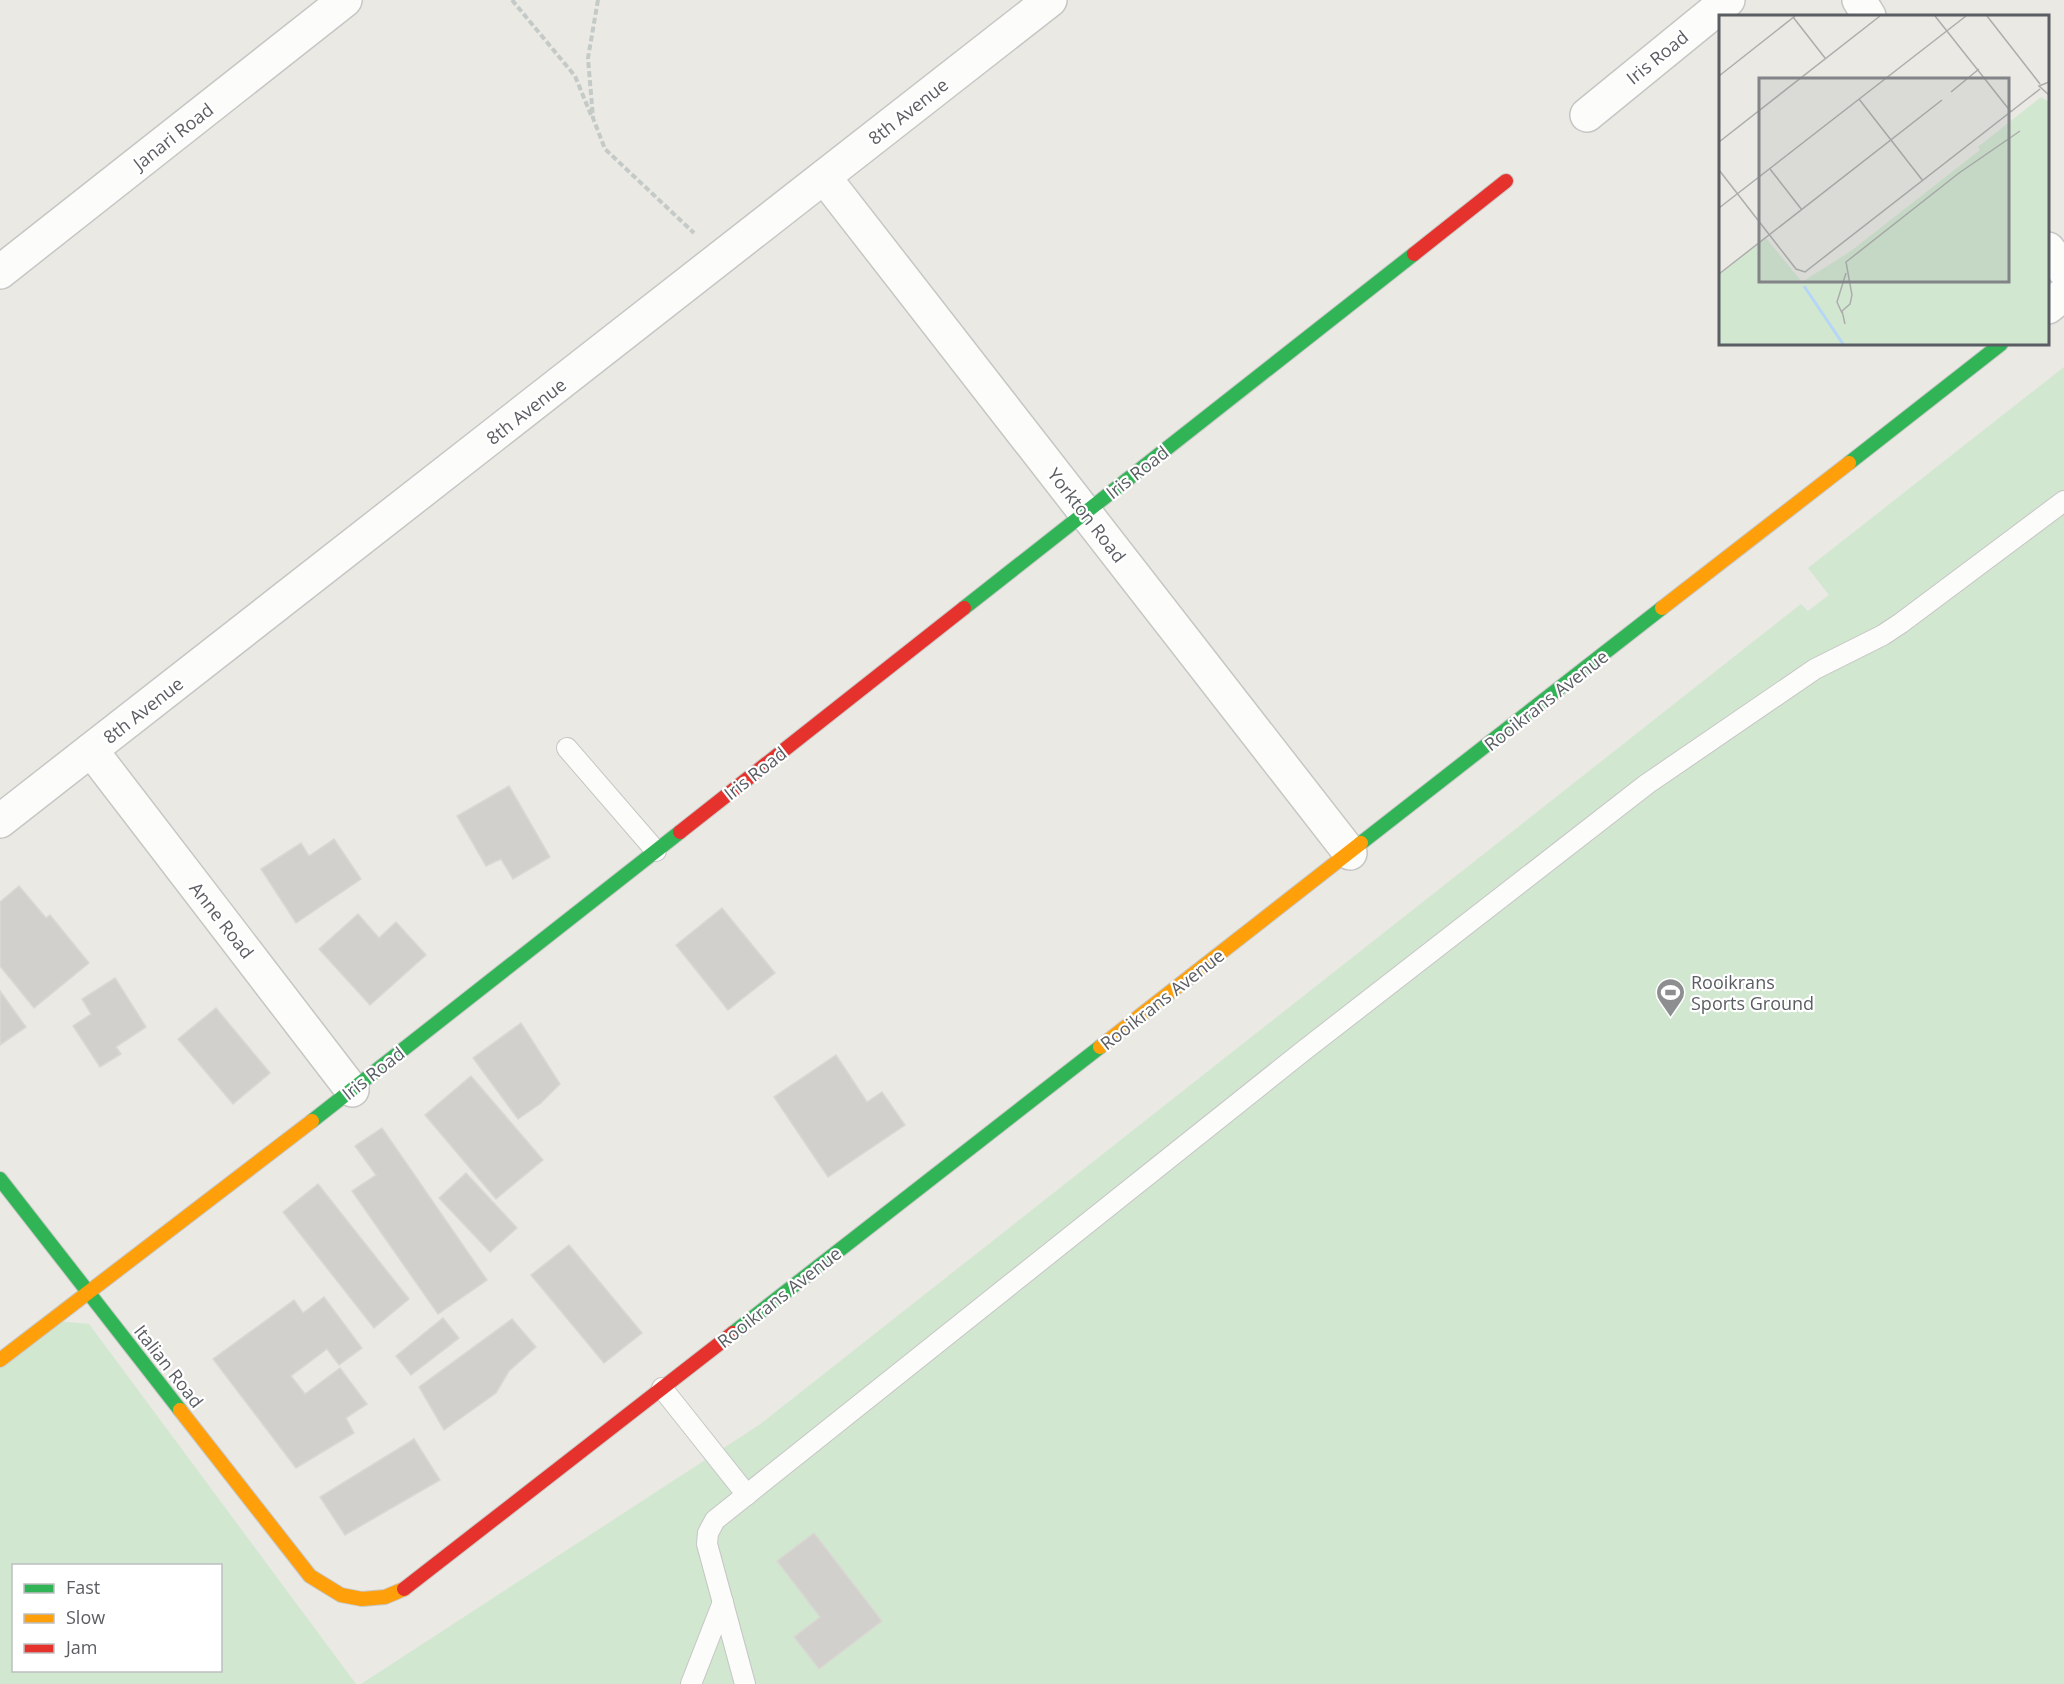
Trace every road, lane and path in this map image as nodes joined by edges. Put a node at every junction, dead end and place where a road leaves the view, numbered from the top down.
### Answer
1 (345, 0) edge
2 (512, 0) edge
3 (598, 0) edge
4 (1050, 0) edge
5 (1728, 0) edge
6 (1859, 0) edge
7 (1868, 15) edge
8 (1587, 114) dead end
9 (593, 118) junction
10 (824, 177) junction
11 (1506, 181) dead end
12 (2049, 250) edge
13 (720, 259) junction
14 (2064, 270) edge
15 (0, 272) edge
16 (2064, 294) edge
17 (2049, 306) edge
18 (2000, 345) edge
19 (2064, 501) edge
20 (1085, 513) junction
21 (567, 748) dead end
22 (92, 750) junction
23 (0, 821) edge
24 (656, 851) junction
25 (1350, 853) junction
26 (352, 1090) junction
27 (0, 1179) edge
28 (88, 1292) junction
29 (0, 1360) edge
30 (662, 1388) junction
31 (747, 1495) junction
32 (310, 1576) joint
33 (723, 1602) junction
34 (691, 1684) edge
35 (745, 1684) edge

1 - 15 street, Janari Road
2 - 9 path
3 - 9 path
4 - 10 street, 8th Avenue
5 - 8 street, Iris Road
6 - 7 street
9 - 13 path
10 - 13 street, 8th Avenue
10 - 20 street, Yorkton Road
11 - 20 street, Iris Road
12 - 14 street
13 - 22 street, 8th Avenue
16 - 17 street
18 - 25 street, Rooikrans Avenue
19 - 31 lane
20 - 24 street, Iris Road
20 - 25 street, Yorkton Road
21 - 24 lane
22 - 23 street, 8th Avenue
22 - 26 street, Anne Road
24 - 26 street, Iris Road
25 - 30 street, Rooikrans Avenue
26 - 28 street, Iris Road
27 - 28 street, Italian Road
28 - 29 street, Iris Road
28 - 32 street, Italian Road
30 - 31 lane
30 - 32 street, Rooikrans Avenue
31 - 33 lane
33 - 34 lane
33 - 35 lane

